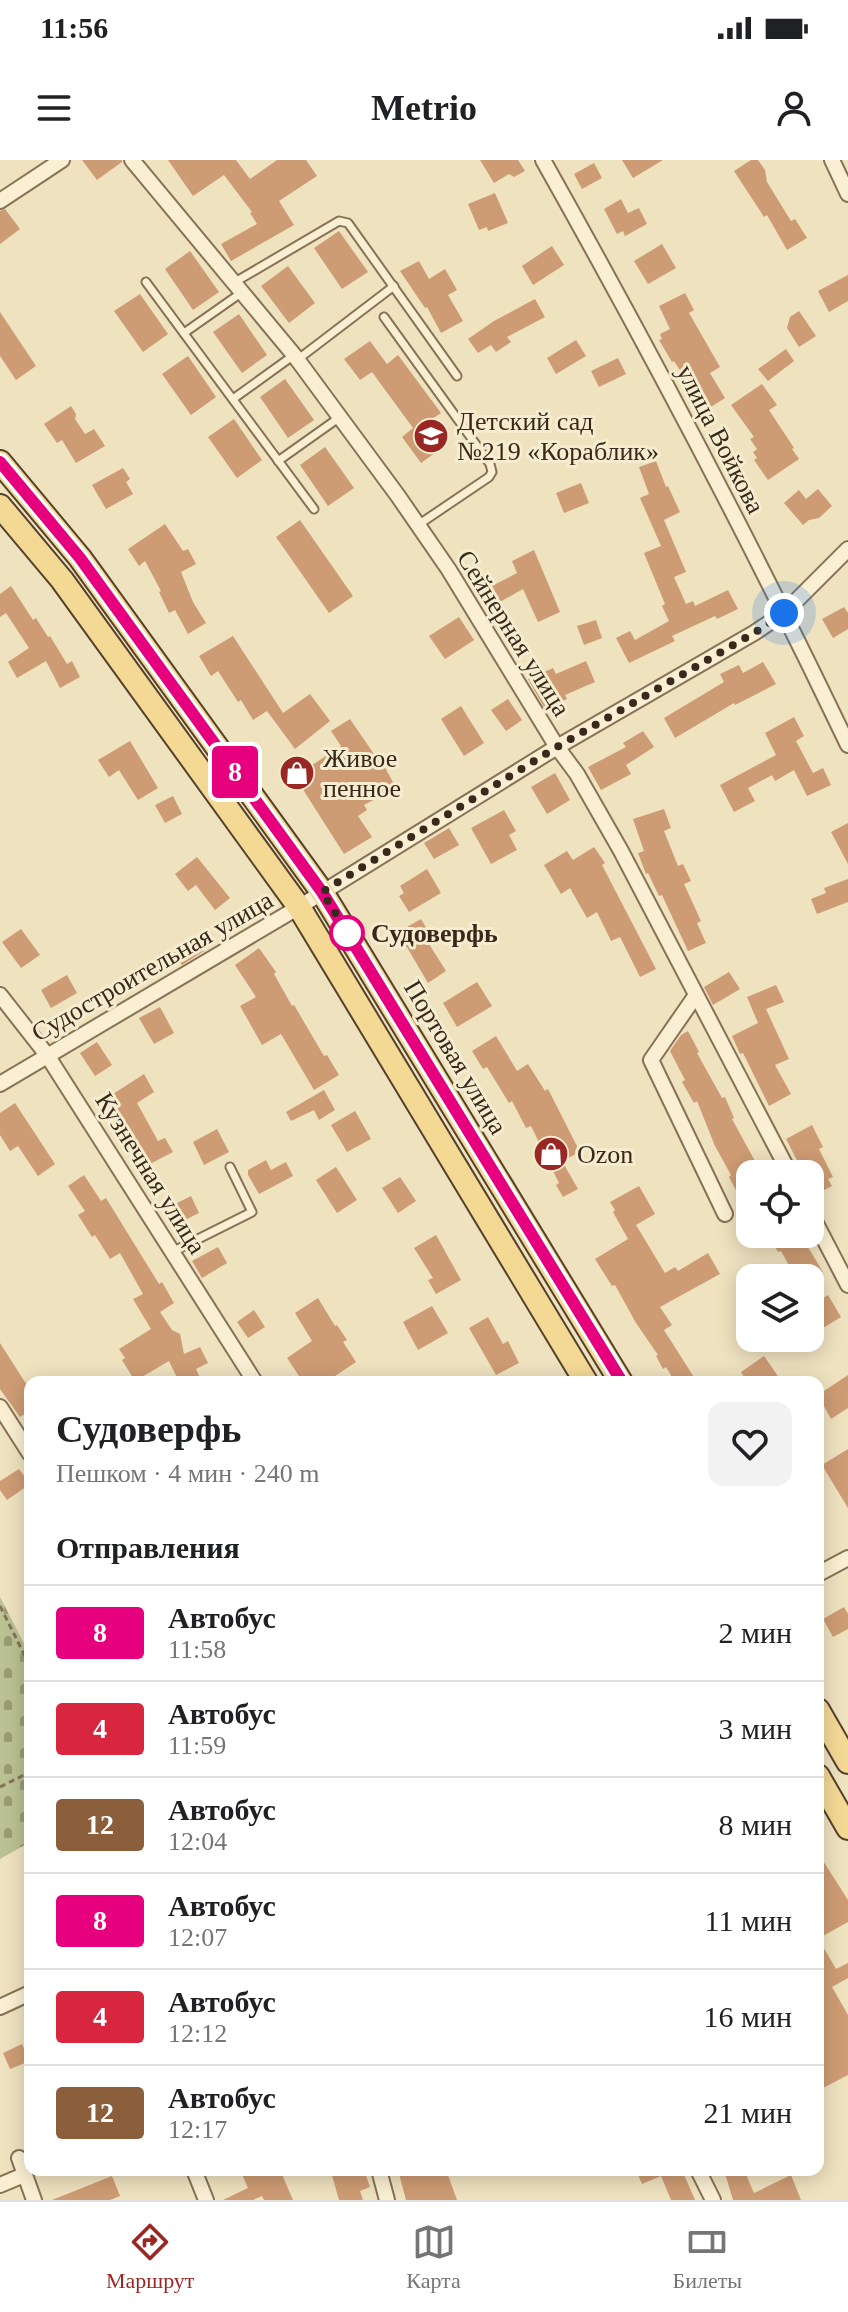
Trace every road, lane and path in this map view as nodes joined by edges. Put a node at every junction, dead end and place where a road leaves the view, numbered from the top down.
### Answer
1 (62, 160) edge
2 (132, 160) edge
3 (543, 160) edge
4 (832, 160) edge
5 (848, 194) edge
6 (0, 201) edge
7 (146, 282) dead end
8 (394, 286) junction
9 (239, 287) junction
10 (384, 317) dead end
11 (184, 333) junction
12 (295, 357) junction
13 (457, 376) dead end
14 (233, 399) junction
15 (340, 417) junction
16 (278, 461) junction
17 (0, 462) edge
18 (0, 506) edge
19 (314, 509) dead end
20 (418, 525) junction
21 (848, 549) edge
22 (784, 613) junction
23 (848, 745) edge
24 (557, 747) junction
25 (322, 892) junction
26 (299, 907) junction
27 (0, 995) edge
28 (696, 995) junction
29 (47, 1055) junction
30 (0, 1084) edge
31 (783, 1160) edge
32 (230, 1167) dead end
33 (725, 1214) dead end
34 (824, 1239) edge
35 (172, 1252) junction
36 (848, 1285) edge
37 (251, 1376) edge
38 (582, 1376) edge
39 (617, 1376) edge
40 (0, 1407) edge
41 (24, 1445) edge
42 (848, 1558) edge
43 (824, 1571) edge
44 (0, 1606) edge
45 (24, 1654) edge
46 (824, 1720) edge
47 (848, 1762) edge
48 (24, 1775) edge
49 (824, 1786) edge
50 (0, 1787) edge
51 (848, 1828) edge
52 (24, 1996) edge
53 (0, 2007) edge
54 (19, 2158) dead end
55 (24, 2175) joint
56 (24, 2176) edge
57 (196, 2176) edge
58 (381, 2176) edge
59 (701, 2176) edge
60 (0, 2185) edge
61 (34, 2200) edge
62 (206, 2200) edge
63 (387, 2200) edge
64 (713, 2200) edge

1 - 6 street
2 - 9 street, Сейнерная улица
3 - 22 street, улица Войкова
4 - 5 street
7 - 11 lane
8 - 9 lane
8 - 12 lane
8 - 13 lane
9 - 11 lane
9 - 12 street, Сейнерная улица
10 - 20 lane
11 - 14 lane
12 - 14 lane
12 - 15 street, Сейнерная улица
14 - 16 lane
15 - 16 lane
15 - 20 street, Сейнерная улица
16 - 19 lane
17 - 25 main road, Портовая улица
18 - 26 main road
20 - 24 street, Сейнерная улица
21 - 22 street, Судостроительная улица
22 - 23 street, улица Войкова
22 - 24 street, Судостроительная улица
24 - 25 street, Судостроительная улица
24 - 28 street, Сейнерная улица
25 - 26 street, Судостроительная улица
25 - 39 main road, Портовая улица
26 - 29 street, Судостроительная улица
26 - 38 main road
27 - 29 street, Кузнечная улица
28 - 31 street, Сейнерная улица
28 - 33 street
29 - 30 street, Судостроительная улица
29 - 35 street, Кузнечная улица
32 - 35 lane
34 - 36 street
35 - 37 street, Кузнечная улица
40 - 41 street
42 - 43 street
44 - 45 path
46 - 47 main road
48 - 50 path
49 - 51 main road
52 - 53 street
54 - 55 street
55 - 60 street
56 - 61 street
57 - 62 street
58 - 63 street
59 - 64 street

